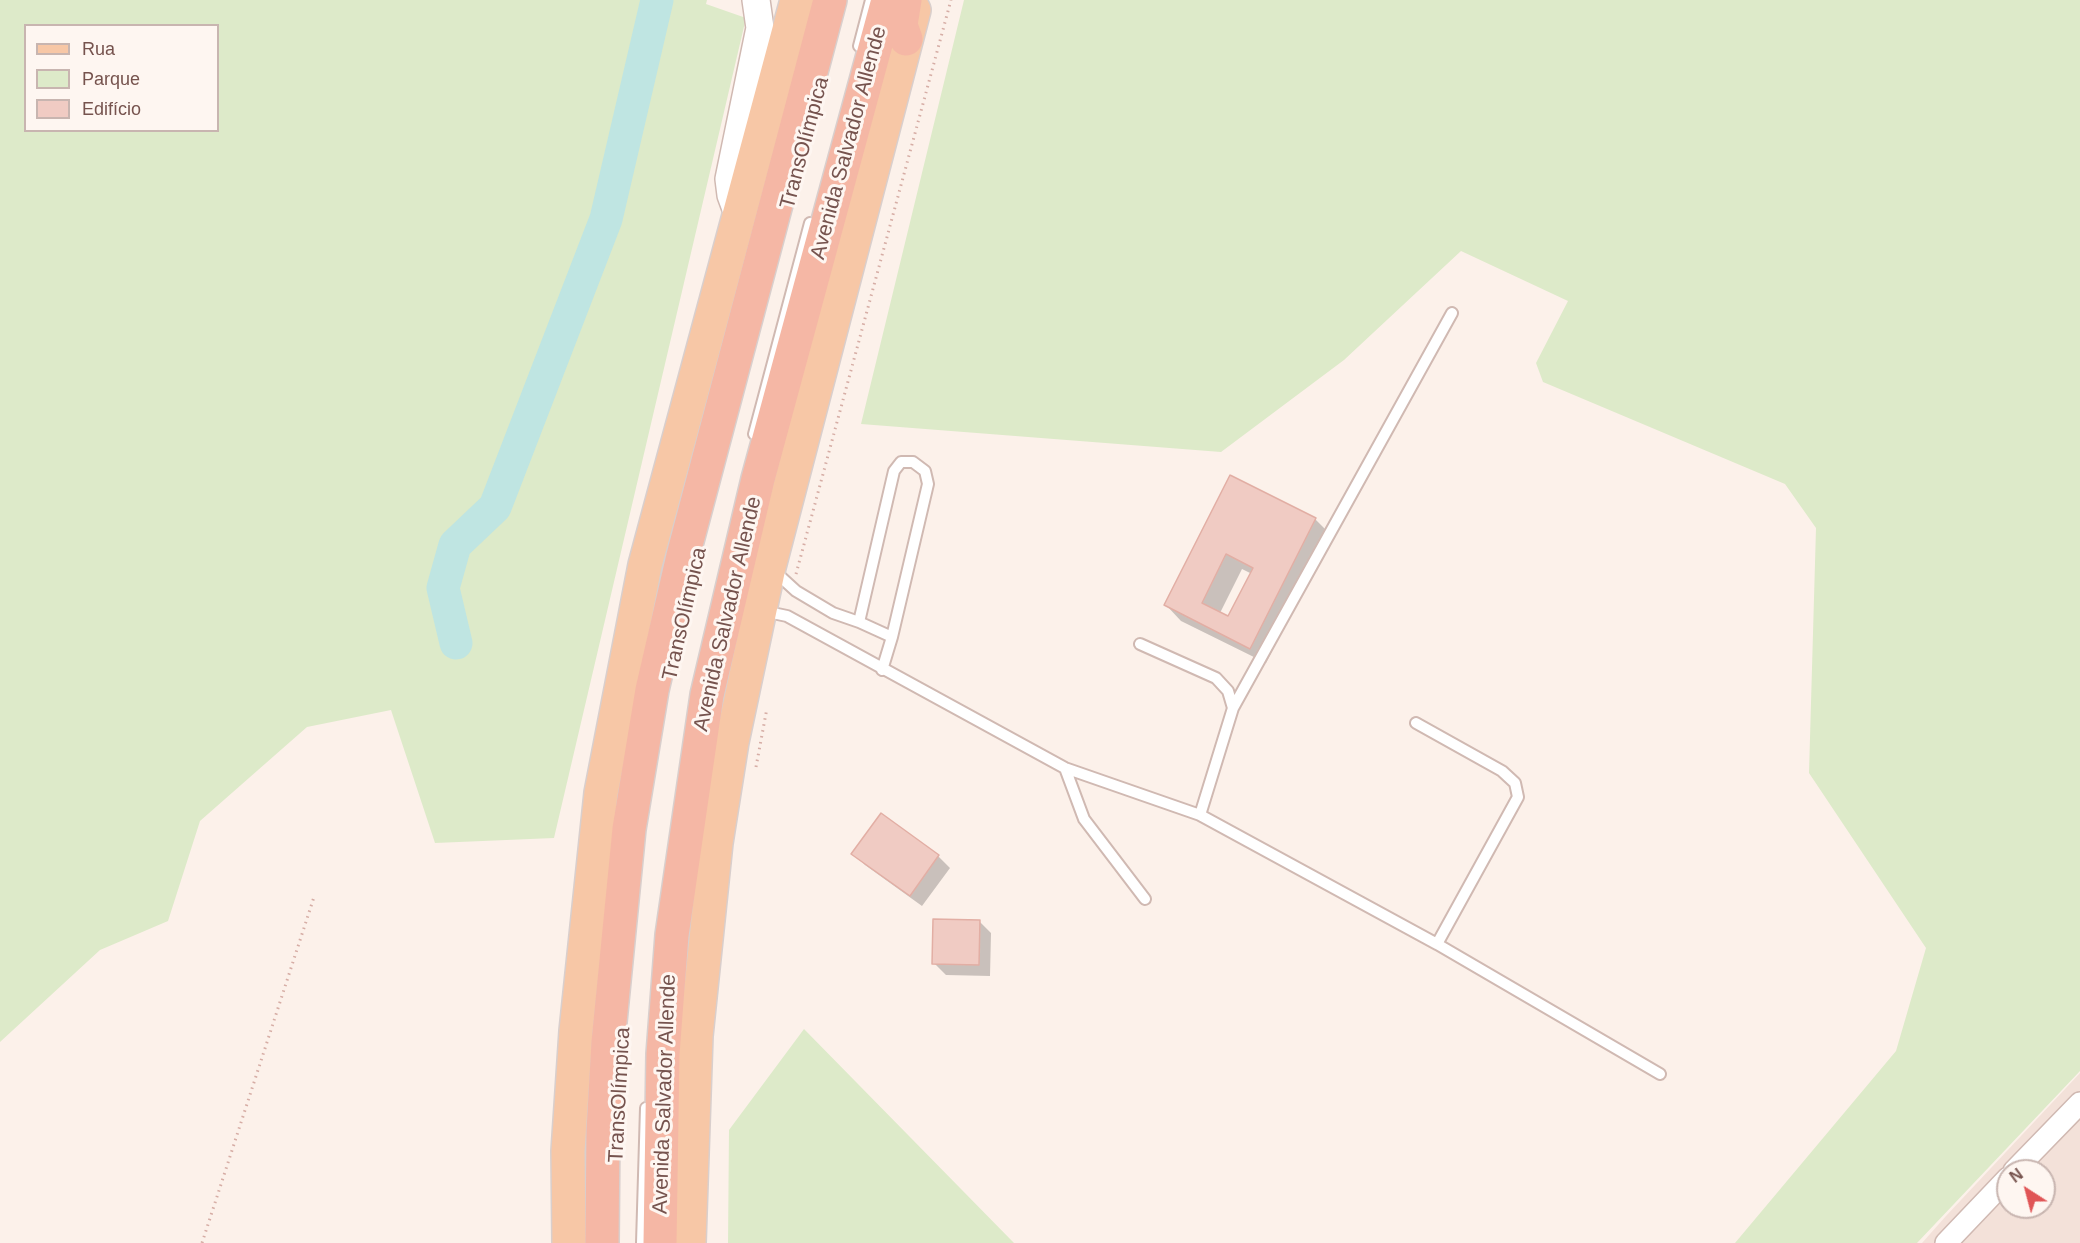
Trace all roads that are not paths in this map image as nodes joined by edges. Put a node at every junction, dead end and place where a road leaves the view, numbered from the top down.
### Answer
1 (756, 0) edge
2 (797, 0) edge
3 (830, 0) edge
4 (871, 0) edge
5 (888, 0) edge
6 (905, 0) edge
7 (917, 0) edge
8 (906, 39) junction
9 (856, 55) dead end
10 (814, 208) dead end
11 (738, 214) junction
12 (784, 219) dead end
13 (1452, 313) dead end
14 (752, 442) dead end
15 (714, 484) dead end
16 (769, 567) junction
17 (760, 610) junction
18 (859, 622) junction
19 (892, 637) junction
20 (1140, 644) dead end
21 (882, 670) junction
22 (1233, 708) junction
23 (1416, 723) dead end
24 (1065, 768) junction
25 (1200, 815) junction
26 (1144, 899) dead end
27 (1437, 944) junction
28 (663, 1054) junction
29 (1660, 1074) dead end
30 (646, 1100) dead end
31 (2080, 1103) edge
32 (603, 1131) junction
33 (2026, 1159) edge
34 (1996, 1190) edge
35 (1952, 1236) edge
36 (569, 1243) edge
37 (588, 1243) edge
38 (602, 1243) edge
39 (642, 1243) edge
40 (660, 1243) edge
41 (676, 1243) edge
42 (689, 1243) edge

1 - 11 street
2 - 11 main road
3 - 32 highway
4 - 9 lane
5 - 28 highway, Avenida Salvador Allende
6 - 8 highway
7 - 8 main road, Avenida Salvador Allende
8 - 16 main road, Avenida Salvador Allende
10 - 14 lane, TransOlímpica
11 - 36 main road
12 - 15 lane, TransOlímpica
13 - 22 lane
16 - 17 main road, Avenida Salvador Allende
16 - 18 lane
17 - 21 lane
17 - 42 main road, Avenida Salvador Allende
18 - 19 lane
18 - 19 lane
19 - 21 lane
20 - 22 lane
21 - 24 lane
22 - 25 lane
23 - 27 lane
24 - 25 lane
24 - 26 lane
25 - 27 lane
27 - 29 lane
28 - 40 highway, Avenida Salvador Allende
28 - 41 highway
30 - 39 lane, TransOlímpica
31 - 33 street
32 - 37 highway
32 - 38 highway
34 - 35 street

